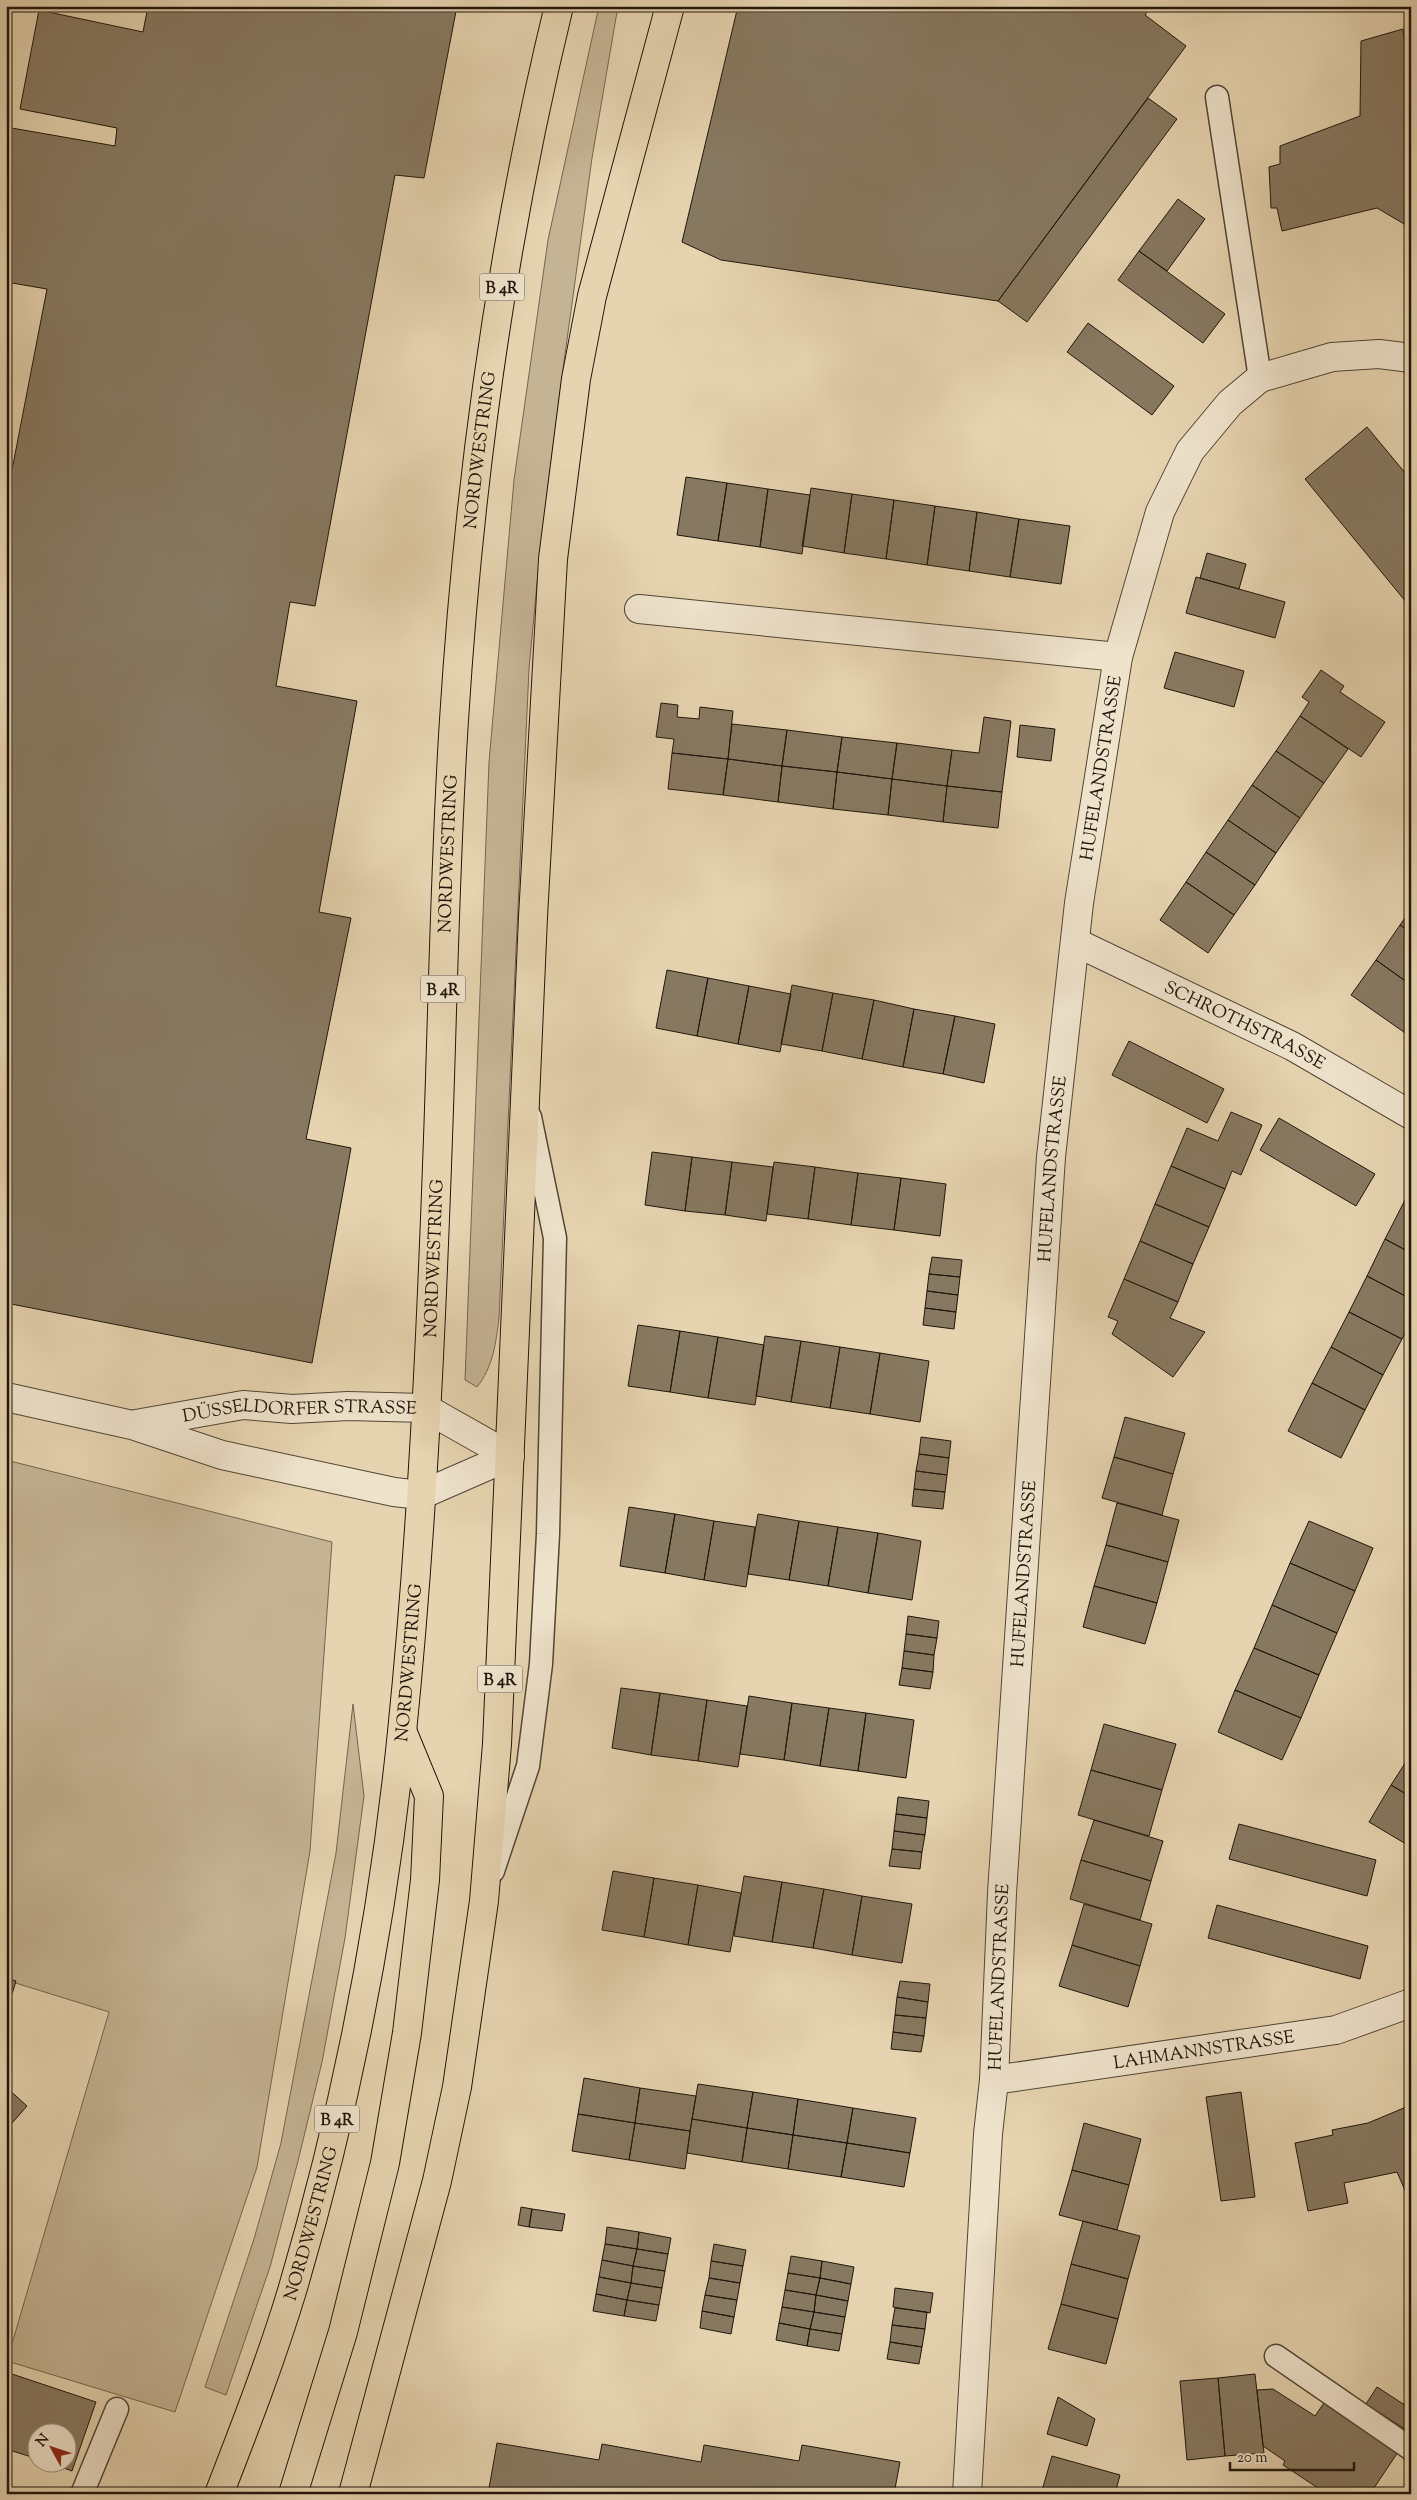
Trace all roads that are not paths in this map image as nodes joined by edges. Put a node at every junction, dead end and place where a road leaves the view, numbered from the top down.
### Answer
1 (559, 6) edge
2 (670, 6) edge
3 (1217, 97) dead end
4 (1411, 358) edge
5 (1260, 378) junction
6 (639, 609) dead end
7 (1118, 657) junction
8 (1075, 942) junction
9 (525, 1092) junction
10 (1411, 1115) edge
11 (6, 1397) edge
12 (425, 1408) junction
13 (132, 1425) junction
14 (510, 1456) junction
15 (421, 1495) junction
16 (402, 1731) junction
17 (484, 1900) junction
18 (1411, 2003) edge
19 (994, 2080) junction
20 (1276, 2356) dead end
21 (117, 2409) dead end
22 (1411, 2449) edge
23 (82, 2494) edge
24 (218, 2494) edge
25 (293, 2494) edge
26 (353, 2494) edge
27 (967, 2494) edge

1 - 12 main road, NORDWESTRING / B 4R
2 - 9 main road, B 4R
3 - 5 lane
4 - 5 street, HUFELANDSTRASSE
5 - 7 street, HUFELANDSTRASSE
6 - 7 street, HUFELANDSTRASSE
7 - 8 street, HUFELANDSTRASSE
8 - 10 street, SCHROTHSTRASSE
8 - 19 street, HUFELANDSTRASSE
9 - 14 main road, B 4R
9 - 17 lane
11 - 13 street, DÜSSELDORFER STRASSE
12 - 13 street, DÜSSELDORFER STRASSE
12 - 14 street, DÜSSELDORFER STRASSE
12 - 15 main road, NORDWESTRING / B 4R
13 - 15 street, DÜSSELDORFER STRASSE
14 - 15 street
14 - 17 main road, B 4R
15 - 16 main road, NORDWESTRING / B 4R
16 - 24 main road, NORDWESTRING / B 4R
16 - 25 main road
17 - 26 main road, B 4R
18 - 19 street, LAHMANNSTRASSE
19 - 27 street, HUFELANDSTRASSE
20 - 22 lane
21 - 23 lane

